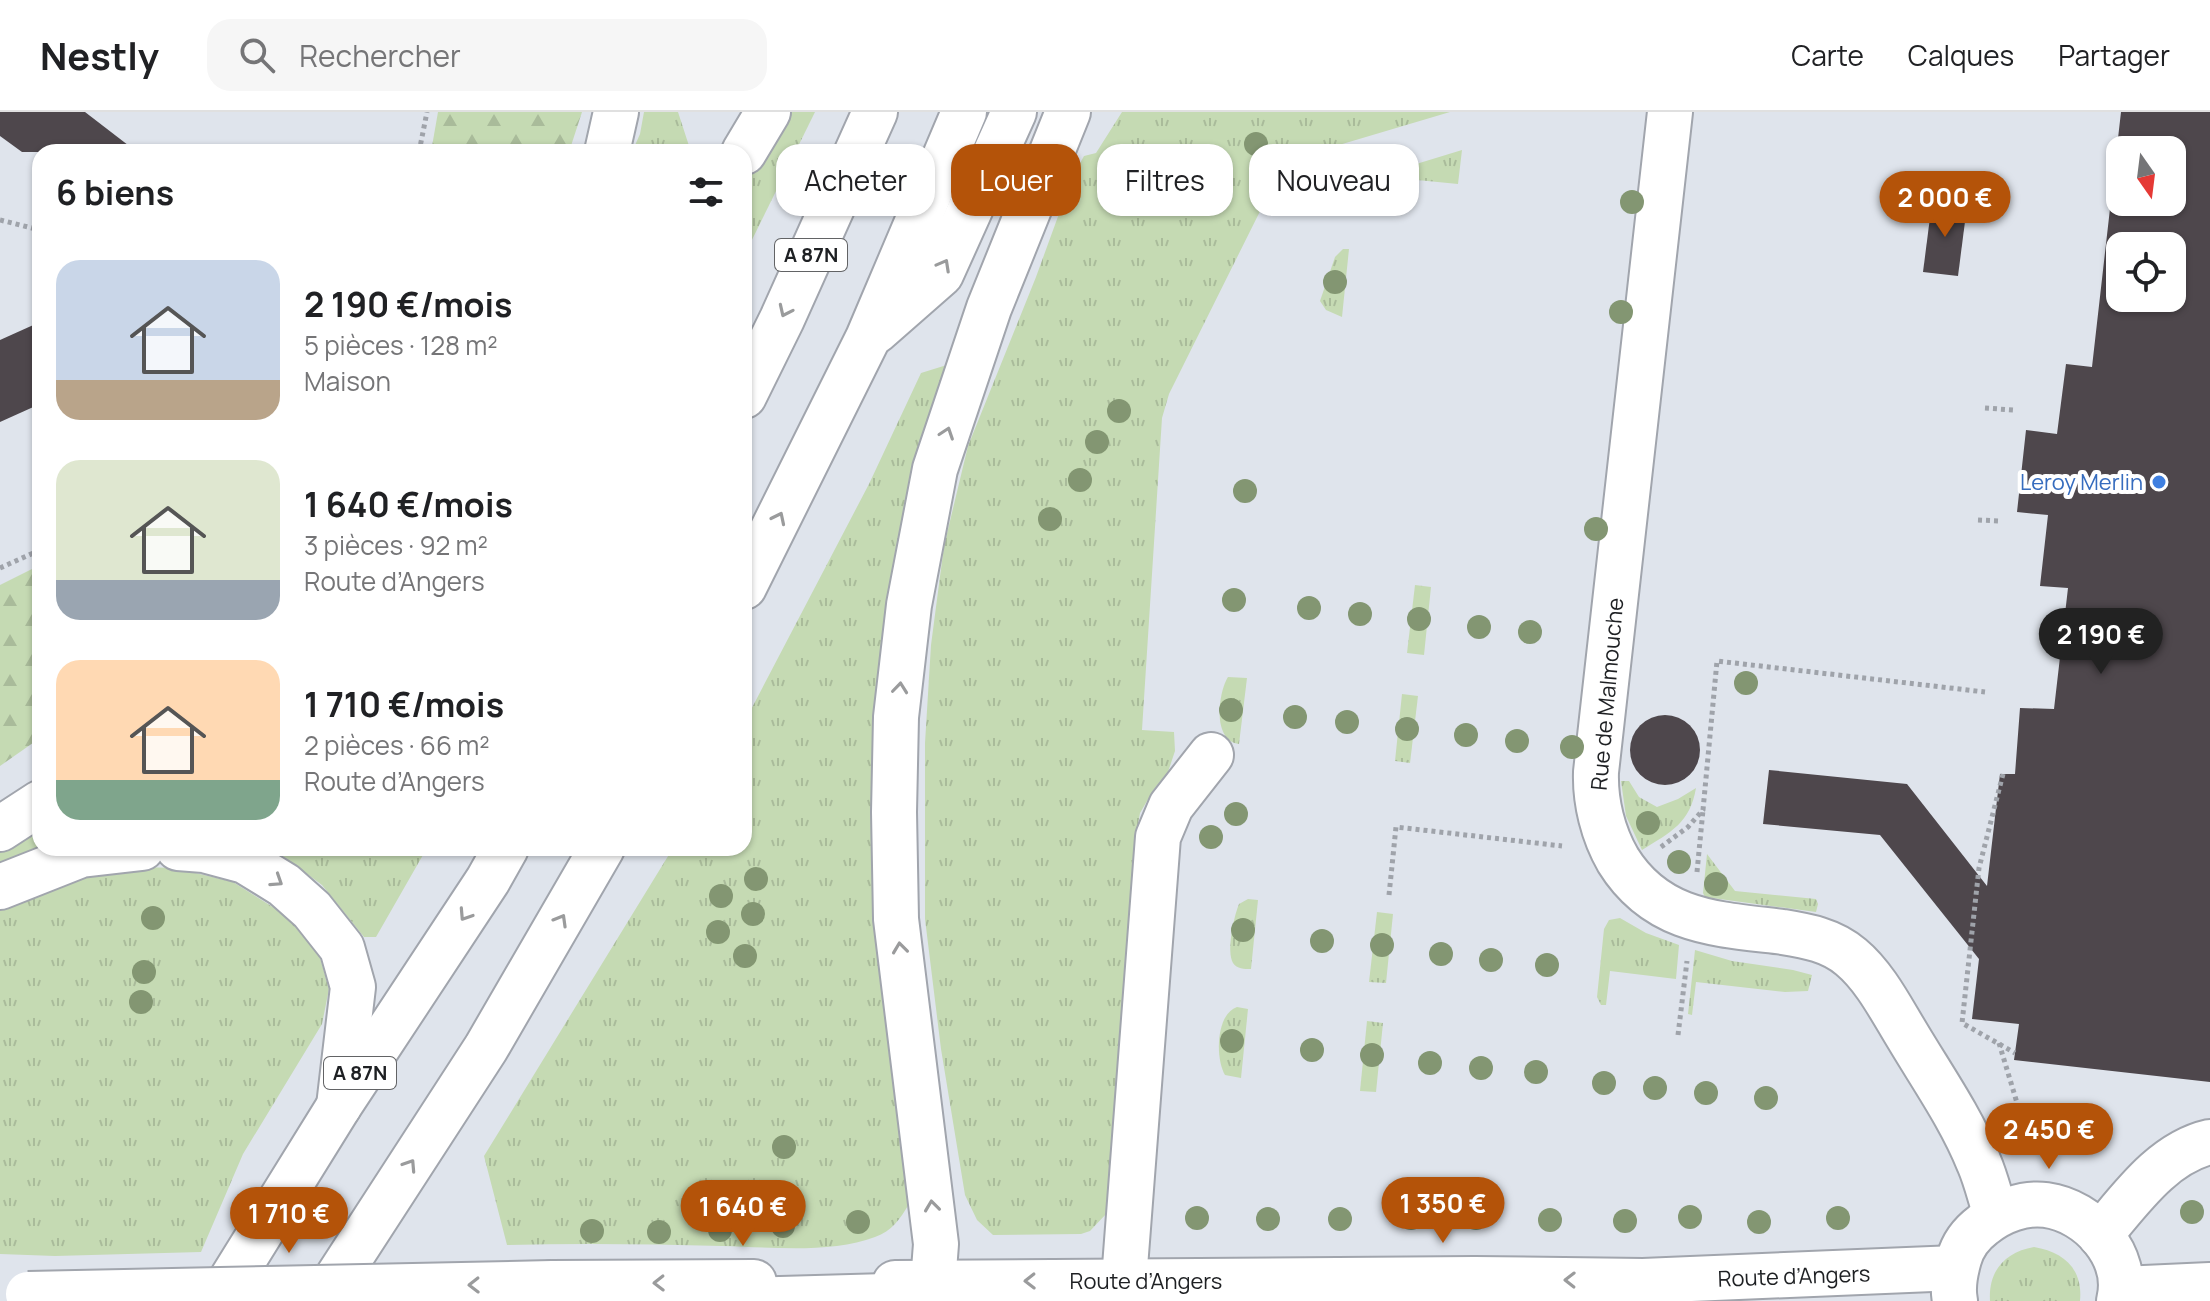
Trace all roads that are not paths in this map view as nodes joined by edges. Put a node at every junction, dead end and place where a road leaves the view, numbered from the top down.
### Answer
1 (616, 112) edge
2 (768, 112) edge
3 (875, 112) edge
4 (964, 112) edge
5 (1014, 112) edge
6 (1068, 112) edge
7 (1670, 112) edge
8 (609, 144) edge
9 (749, 144) edge
10 (868, 338) junction
11 (752, 380) edge
12 (752, 571) edge
13 (1211, 755) dead end
14 (32, 808) edge
15 (0, 829) edge
16 (78, 856) edge
17 (226, 856) edge
18 (502, 856) edge
19 (597, 856) edge
20 (0, 887) edge
21 (339, 1106) junction
22 (2210, 1142) edge
23 (1996, 1215) junction
24 (2100, 1235) junction
25 (1124, 1280) junction
26 (933, 1283) junction
27 (1956, 1285) edge
28 (2210, 1285) edge
29 (1220, 1291) edge
30 (1307, 1291) edge
31 (1638, 1291) edge
32 (14, 1293) edge
33 (2120, 1295) edge
34 (218, 1301) edge
35 (322, 1301) edge
36 (708, 1301) edge

1 - 8 main road
2 - 9 main road
3 -> 11 main road, A 87N
4 - 10 main road
10 -> 5 main road
26 -> 6 main road
7 - 23 main road, Rue de Malmouche
12 -> 10 main road
13 - 25 main road
14 - 15 main road
16 - 20 main road
17 -> 21 main road
18 -> 21 main road, A 87N
35 -> 19 main road
21 - 34 main road, A 87N
22 - 24 main road
23 - 24 main road
23 - 27 main road
24 - 33 main road
25 -> 26 main road, Route d’Angers
25 - 29 main road, Route d’Angers
26 -> 32 main road, Route d’Angers, bridge
26 - 36 main road
27 - 31 main road, Route d’Angers
28 - 33 main road
29 - 30 main road, Route d’Angers
31 -> 30 main road, Route d’Angers

